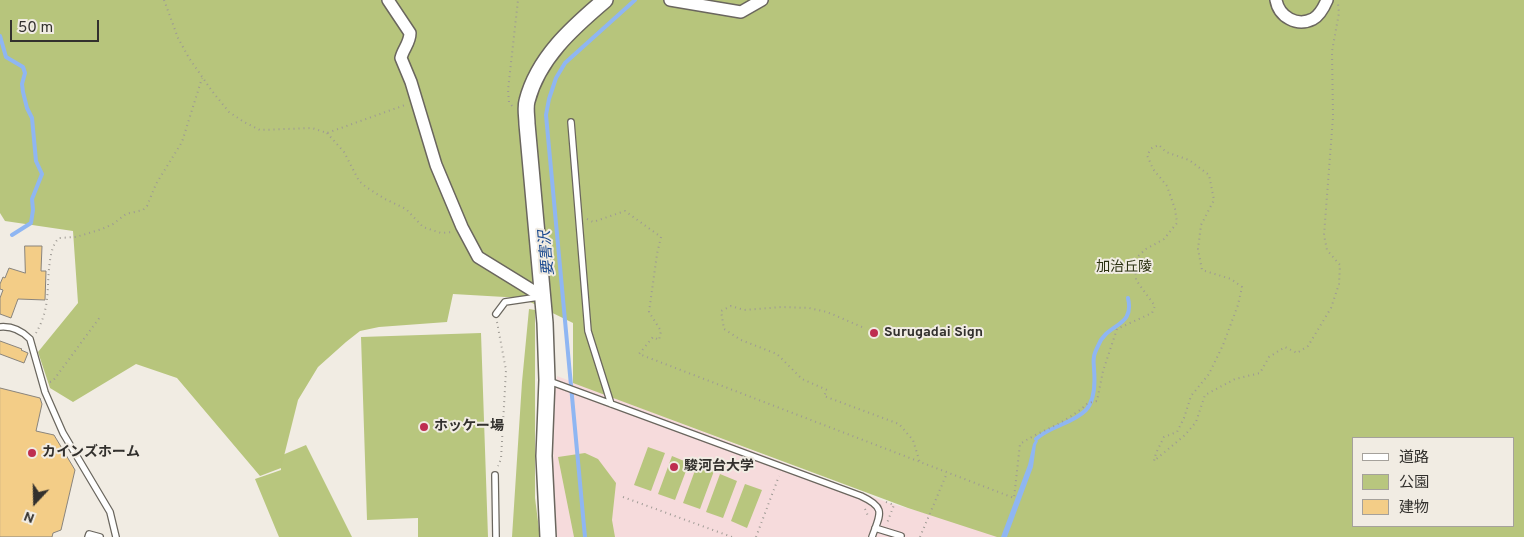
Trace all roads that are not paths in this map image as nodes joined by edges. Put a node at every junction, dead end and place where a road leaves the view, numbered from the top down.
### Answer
1 (388, 0) edge
2 (605, 0) edge
3 (670, 0) edge
4 (762, 0) edge
5 (1276, 0) edge
6 (1327, 0) edge
7 (570, 122) dead end
8 (543, 297) junction
9 (496, 314) road end
10 (0, 327) edge
11 (547, 380) junction
12 (611, 404) junction
13 (495, 476) road end
14 (875, 528) junction
15 (901, 536) edge
16 (88, 537) edge
17 (100, 537) edge
18 (116, 537) edge
19 (496, 537) edge
20 (548, 537) edge
21 (872, 537) edge

1 - 8 street
2 - 8 street
3 - 4 street
5 - 6 street
7 - 12 lane
8 - 9 lane
8 - 11 street
10 - 18 lane
11 - 12 lane
11 - 20 street
12 - 14 lane
13 - 19 lane
14 - 15 lane
14 - 21 lane
16 - 17 lane

